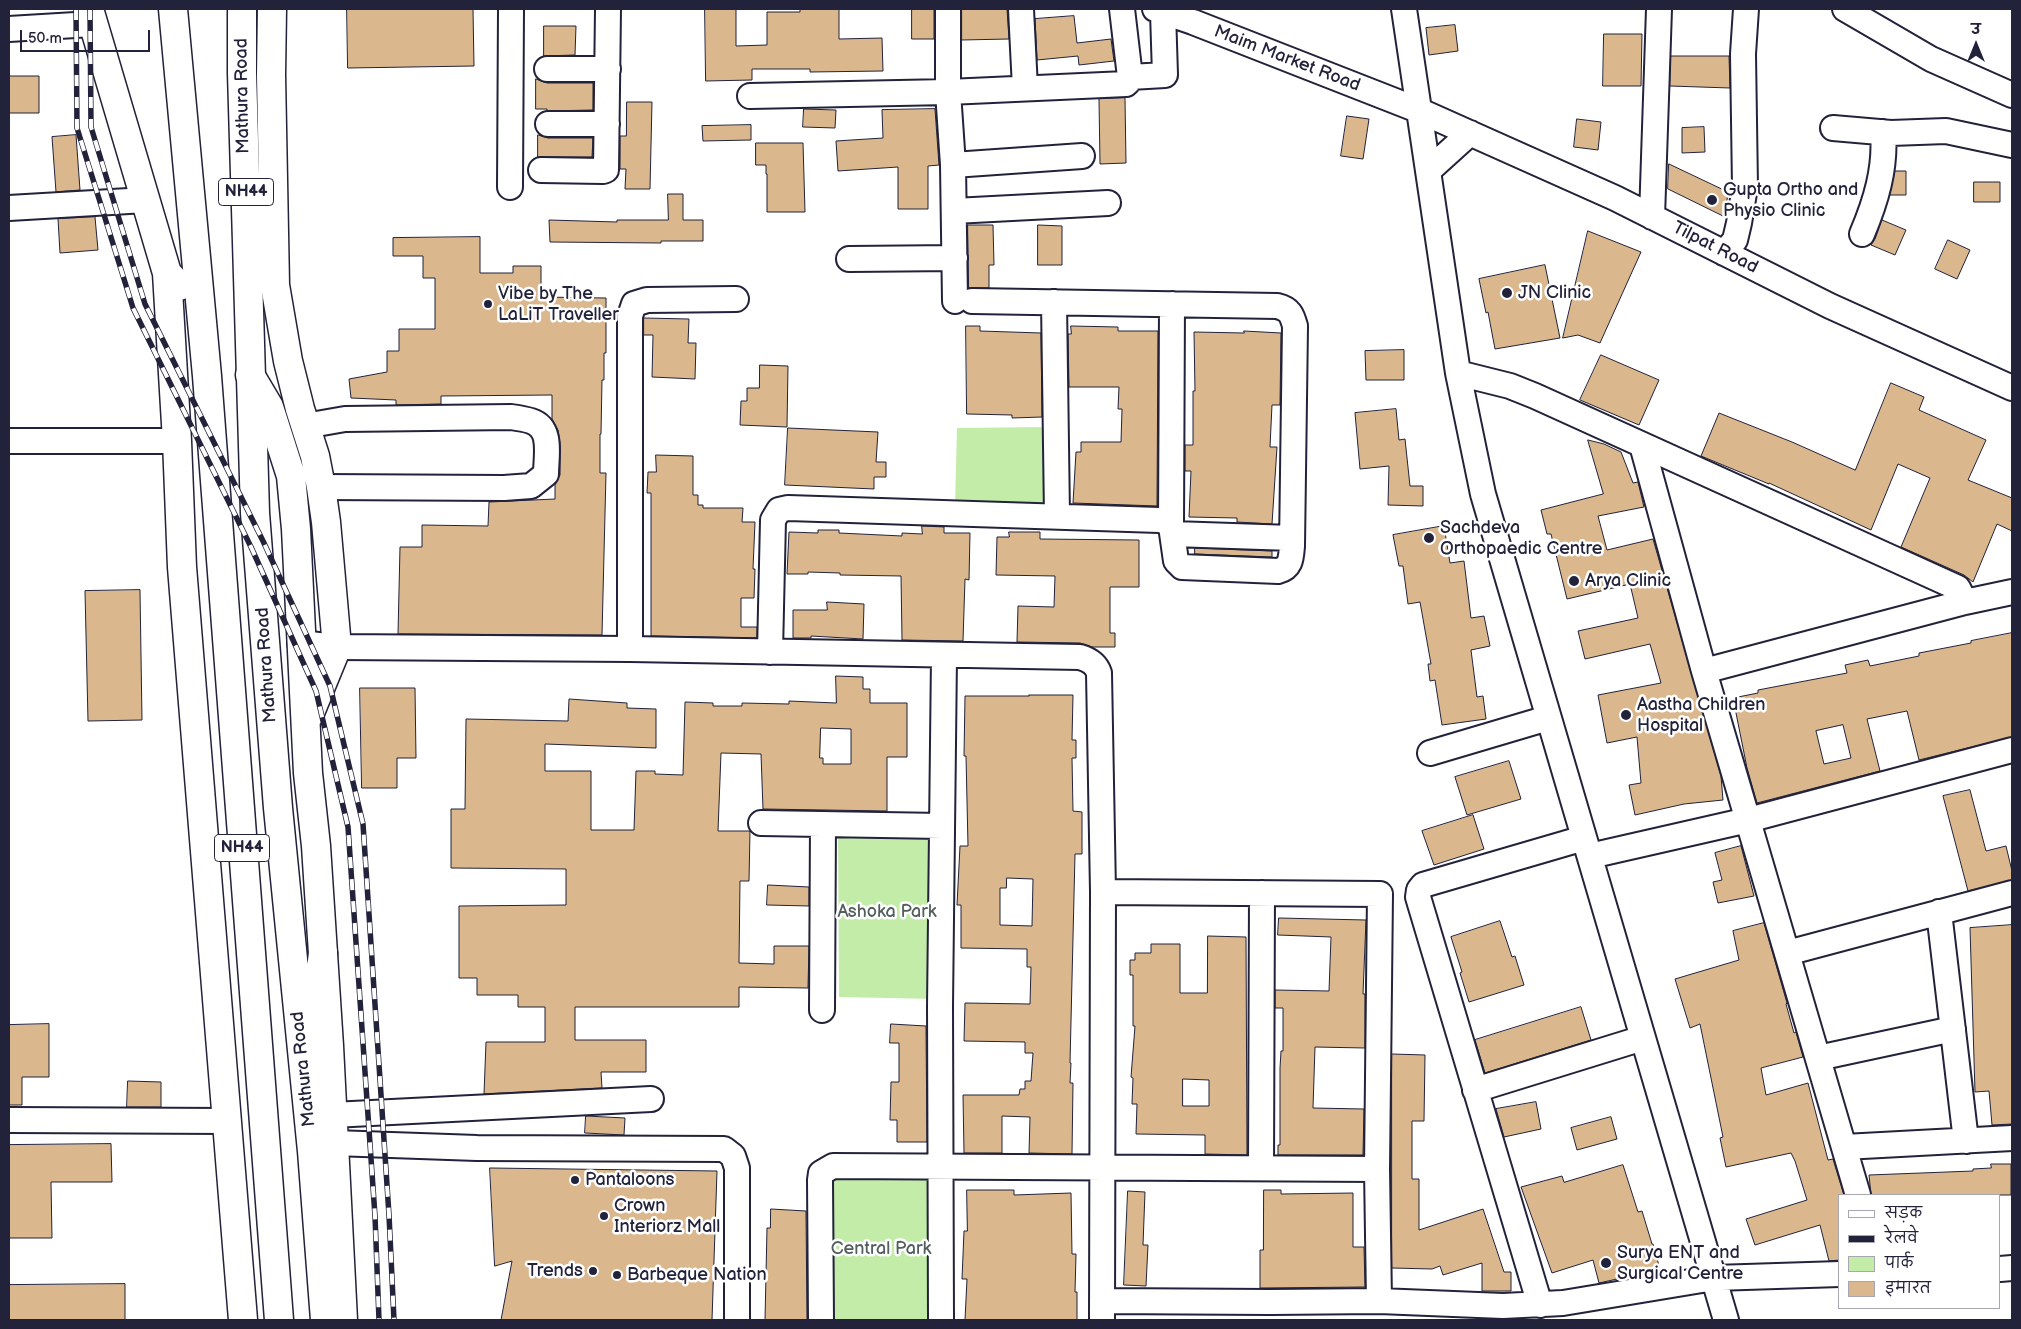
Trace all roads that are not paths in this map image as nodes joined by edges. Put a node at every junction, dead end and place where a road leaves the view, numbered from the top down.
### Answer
1 (173, 9) edge
2 (242, 9) edge
3 (272, 9) edge
4 (511, 9) edge
5 (608, 9) edge
6 (948, 9) edge
7 (1021, 9) edge
8 (1122, 9) edge
9 (1404, 9) edge
10 (1659, 9) edge
11 (1746, 9) edge
12 (1844, 9) edge
13 (1159, 10) edge
14 (1193, 15) edge
15 (91, 16) edge
16 (9, 29) edge
17 (547, 70) dead end
18 (608, 70) junction
19 (1130, 77) junction
20 (1025, 88) junction
21 (948, 92) junction
22 (2012, 95) edge
23 (750, 96) dead end
24 (1418, 110) junction
25 (548, 124) dead end
26 (608, 124) junction
27 (1833, 128) dead end
28 (1883, 132) junction
29 (1470, 134) junction
30 (2012, 145) edge
31 (1082, 156) dead end
32 (953, 165) junction
33 (541, 170) dead end
34 (1428, 171) junction
35 (510, 186) dead end
36 (146, 200) junction
37 (1108, 203) dead end
38 (9, 208) edge
39 (954, 211) junction
40 (1652, 217) junction
41 (1862, 234) dead end
42 (1724, 253) junction
43 (955, 258) junction
44 (849, 259) dead end
45 (167, 273) junction
46 (736, 299) dead end
47 (1054, 302) junction
48 (1172, 304) junction
49 (201, 312) junction
50 (1458, 373) junction
51 (250, 375) junction
52 (2012, 388) edge
53 (402, 407) dead end
54 (438, 410) dead end
55 (303, 418) junction
56 (540, 425) junction
57 (9, 441) edge
58 (177, 441) junction
59 (1642, 445) junction
60 (321, 487) junction
61 (1057, 516) junction
62 (1172, 530) junction
63 (1292, 538) junction
64 (2012, 592) edge
65 (1965, 602) junction
66 (300, 643) junction
67 (337, 647) junction
68 (630, 650) junction
69 (770, 652) junction
70 (944, 656) junction
71 (1704, 671) junction
72 (1548, 718) junction
73 (306, 722) junction
74 (2012, 750) edge
75 (1430, 753) dead end
76 (1748, 820) junction
77 (761, 823) dead end
78 (823, 824) junction
79 (942, 826) junction
80 (1587, 847) junction
81 (1103, 892) junction
82 (1262, 893) junction
83 (2012, 893) edge
84 (1939, 912) junction
85 (323, 953) junction
86 (1787, 953) junction
87 (822, 1010) dead end
88 (1953, 1029) junction
89 (1643, 1038) junction
90 (1818, 1058) junction
91 (306, 1088) junction
92 (1475, 1090) junction
93 (651, 1099) dead end
94 (332, 1115) junction
95 (9, 1120) edge
96 (227, 1121) junction
97 (2012, 1138) edge
98 (1966, 1141) junction
99 (334, 1144) junction
100 (1844, 1148) junction
101 (941, 1165) junction
102 (1103, 1166) junction
103 (1261, 1168) junction
104 (1378, 1169) junction
105 (1858, 1194) edge
106 (1838, 1274) edge
107 (1714, 1278) junction
108 (1379, 1301) junction
109 (1540, 1305) junction
110 (1102, 1310) edge
111 (1270, 1311) edge
112 (244, 1320) edge
113 (279, 1320) edge
114 (325, 1320) edge
115 (343, 1320) edge
116 (738, 1320) edge
117 (821, 1320) edge
118 (941, 1320) edge
119 (1726, 1320) edge

1 - 49 main road, NH44
2 - 51 main road, Mathura Road / NH44
3 - 55 main road, Mathura Road
4 - 35 street
5 - 18 street
6 - 21 street
7 - 20 street
8 - 19 street
9 - 24 street
10 - 40 street
11 - 42 street
12 - 22 street
13 - 14 street, Maim Market Road
13 - 19 street
14 - 24 street, Maim Market Road
15 - 16 street
15 - 36 main road
17 - 18 street
18 - 26 street
19 - 20 street
20 - 21 street
21 - 23 street
21 - 32 street
24 - 29 street, Tilpat Road
24 - 34 street
25 - 26 street
26 - 33 street
27 - 28 street
28 - 30 street
28 - 41 street
29 - 34 street
29 - 40 street, Tilpat Road
31 - 32 street
32 - 39 street
34 - 50 street
36 - 38 street
36 - 45 main road
37 - 39 street
39 - 43 street
40 - 42 street, Tilpat Road
42 - 52 street, Tilpat Road
43 - 44 street
43 - 47 street
45 - 49 main road
45 - 58 main road
46 - 68 street
47 - 48 street
47 - 61 street
48 - 62 street
48 - 63 street
49 - 113 main road, NH44
50 - 59 street
50 - 72 street
51 - 66 main road
51 - 91 main road, Mathura Road / NH44
53 - 55 street
54 - 56 street
55 - 56 street
55 - 60 main road, Mathura Road
56 - 60 street
57 - 58 street
58 - 96 main road
59 - 65 street
59 - 71 street
60 - 67 main road, Mathura Road
61 - 62 street
61 - 69 street
62 - 63 street
62 - 63 street
64 - 65 street
65 - 71 street
66 - 67 street
66 - 73 main road
67 - 68 street
67 - 73 main road, Mathura Road
68 - 69 street
69 - 70 street
70 - 79 street
70 - 81 street
71 - 76 street
72 - 75 street
72 - 80 street
73 - 85 main road
74 - 76 street
76 - 80 street
76 - 86 street
77 - 78 street
78 - 79 street
78 - 87 street
79 - 101 street
80 - 89 street
80 - 92 street
81 - 82 street
81 - 102 street
82 - 103 street
82 - 104 street
83 - 84 street
84 - 86 street
84 - 88 street
85 - 91 main road
85 - 94 main road
86 - 90 street
88 - 90 street
88 - 98 street
89 - 92 street
89 - 107 street
90 - 100 street
91 - 114 main road, Mathura Road / NH44
92 - 109 street
93 - 94 street
94 - 99 main road
95 - 96 street
96 - 112 main road
97 - 98 street
98 - 100 street
99 - 115 main road
99 - 116 street
100 - 105 street
101 - 102 street
101 - 117 street
101 - 118 street
102 - 103 street
102 - 110 street
103 - 104 street
104 - 108 street
106 - 107 street
107 - 109 street
107 - 119 street
108 - 109 street
108 - 111 street
110 - 111 street

